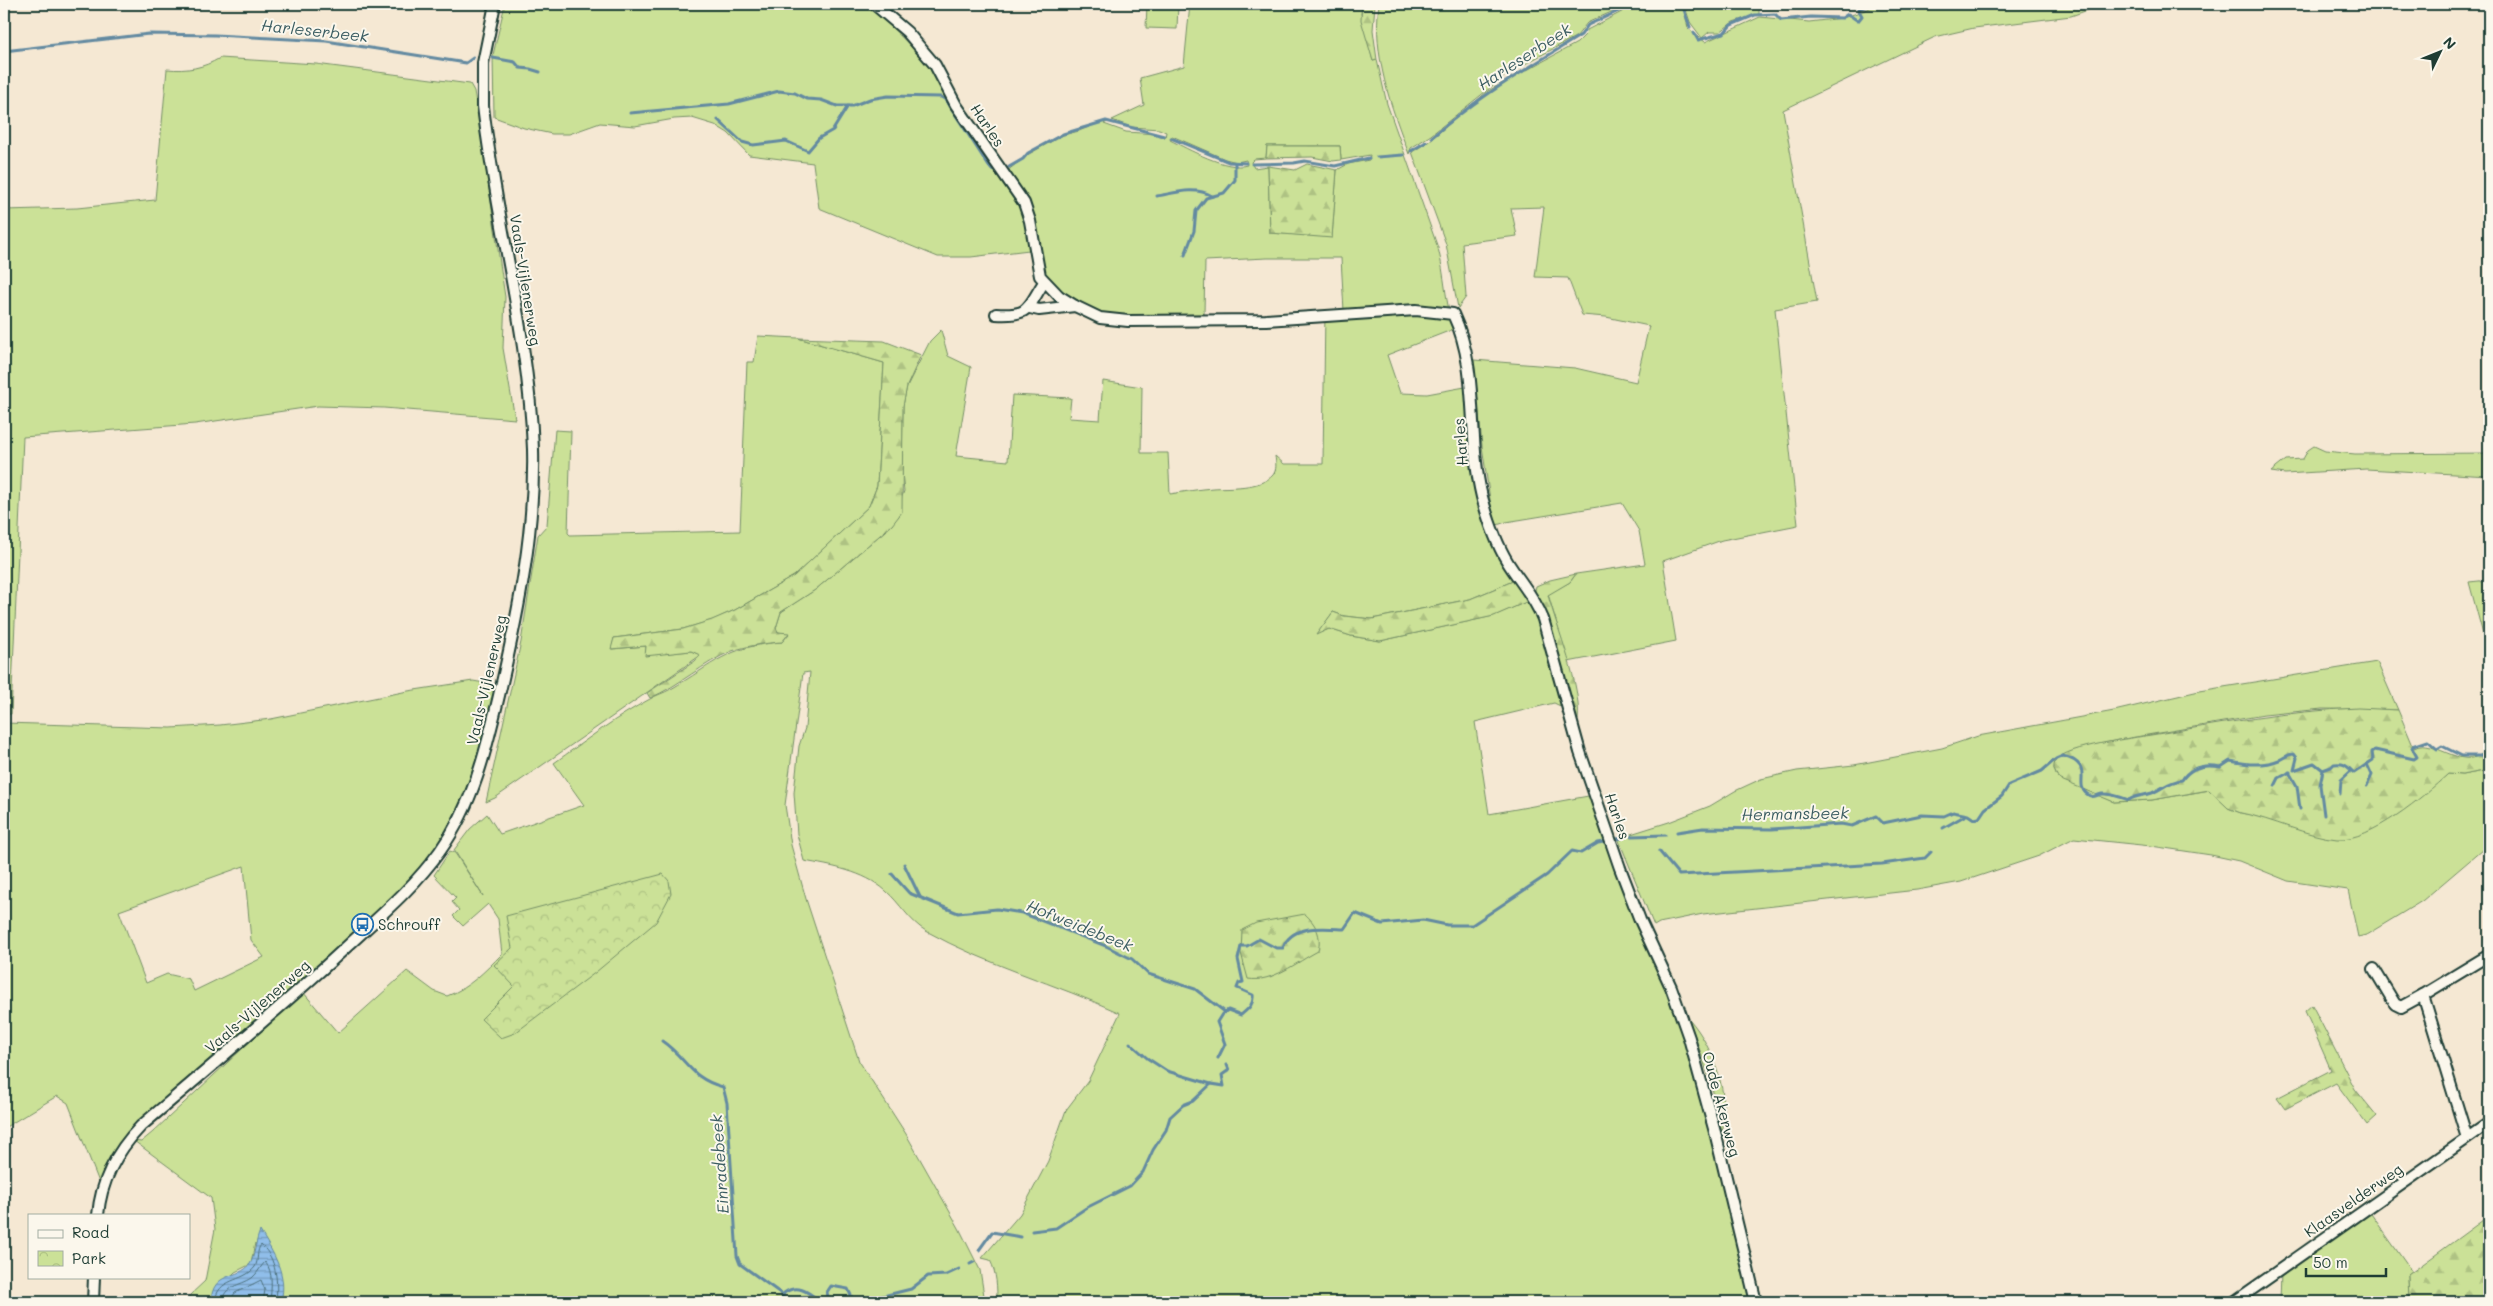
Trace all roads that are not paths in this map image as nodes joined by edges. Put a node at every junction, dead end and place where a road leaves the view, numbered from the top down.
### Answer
1 (495, 4) edge
2 (874, 4) edge
3 (1044, 282) junction
4 (1075, 306) junction
5 (1030, 308) junction
6 (996, 314) dead end
7 (1640, 920) joint
8 (2489, 955) edge
9 (2374, 969) dead end
10 (2423, 995) junction
11 (2489, 1123) edge
12 (2467, 1138) junction
13 (98, 1214) edge
14 (94, 1278) edge
15 (93, 1302) edge
16 (1756, 1302) edge
17 (2234, 1302) edge

1 - 13 street, Vaals-Vijlenerweg
2 - 3 street, Harles
3 - 4 street, Harles
3 - 5 street
4 - 5 street
4 - 7 street, Harles
5 - 6 street
7 - 16 street, Oude Akerweg
8 - 10 street
9 - 10 street
10 - 12 street
11 - 12 street, Klaasvelderweg
12 - 17 street, Klaasvelderweg
14 - 15 street

